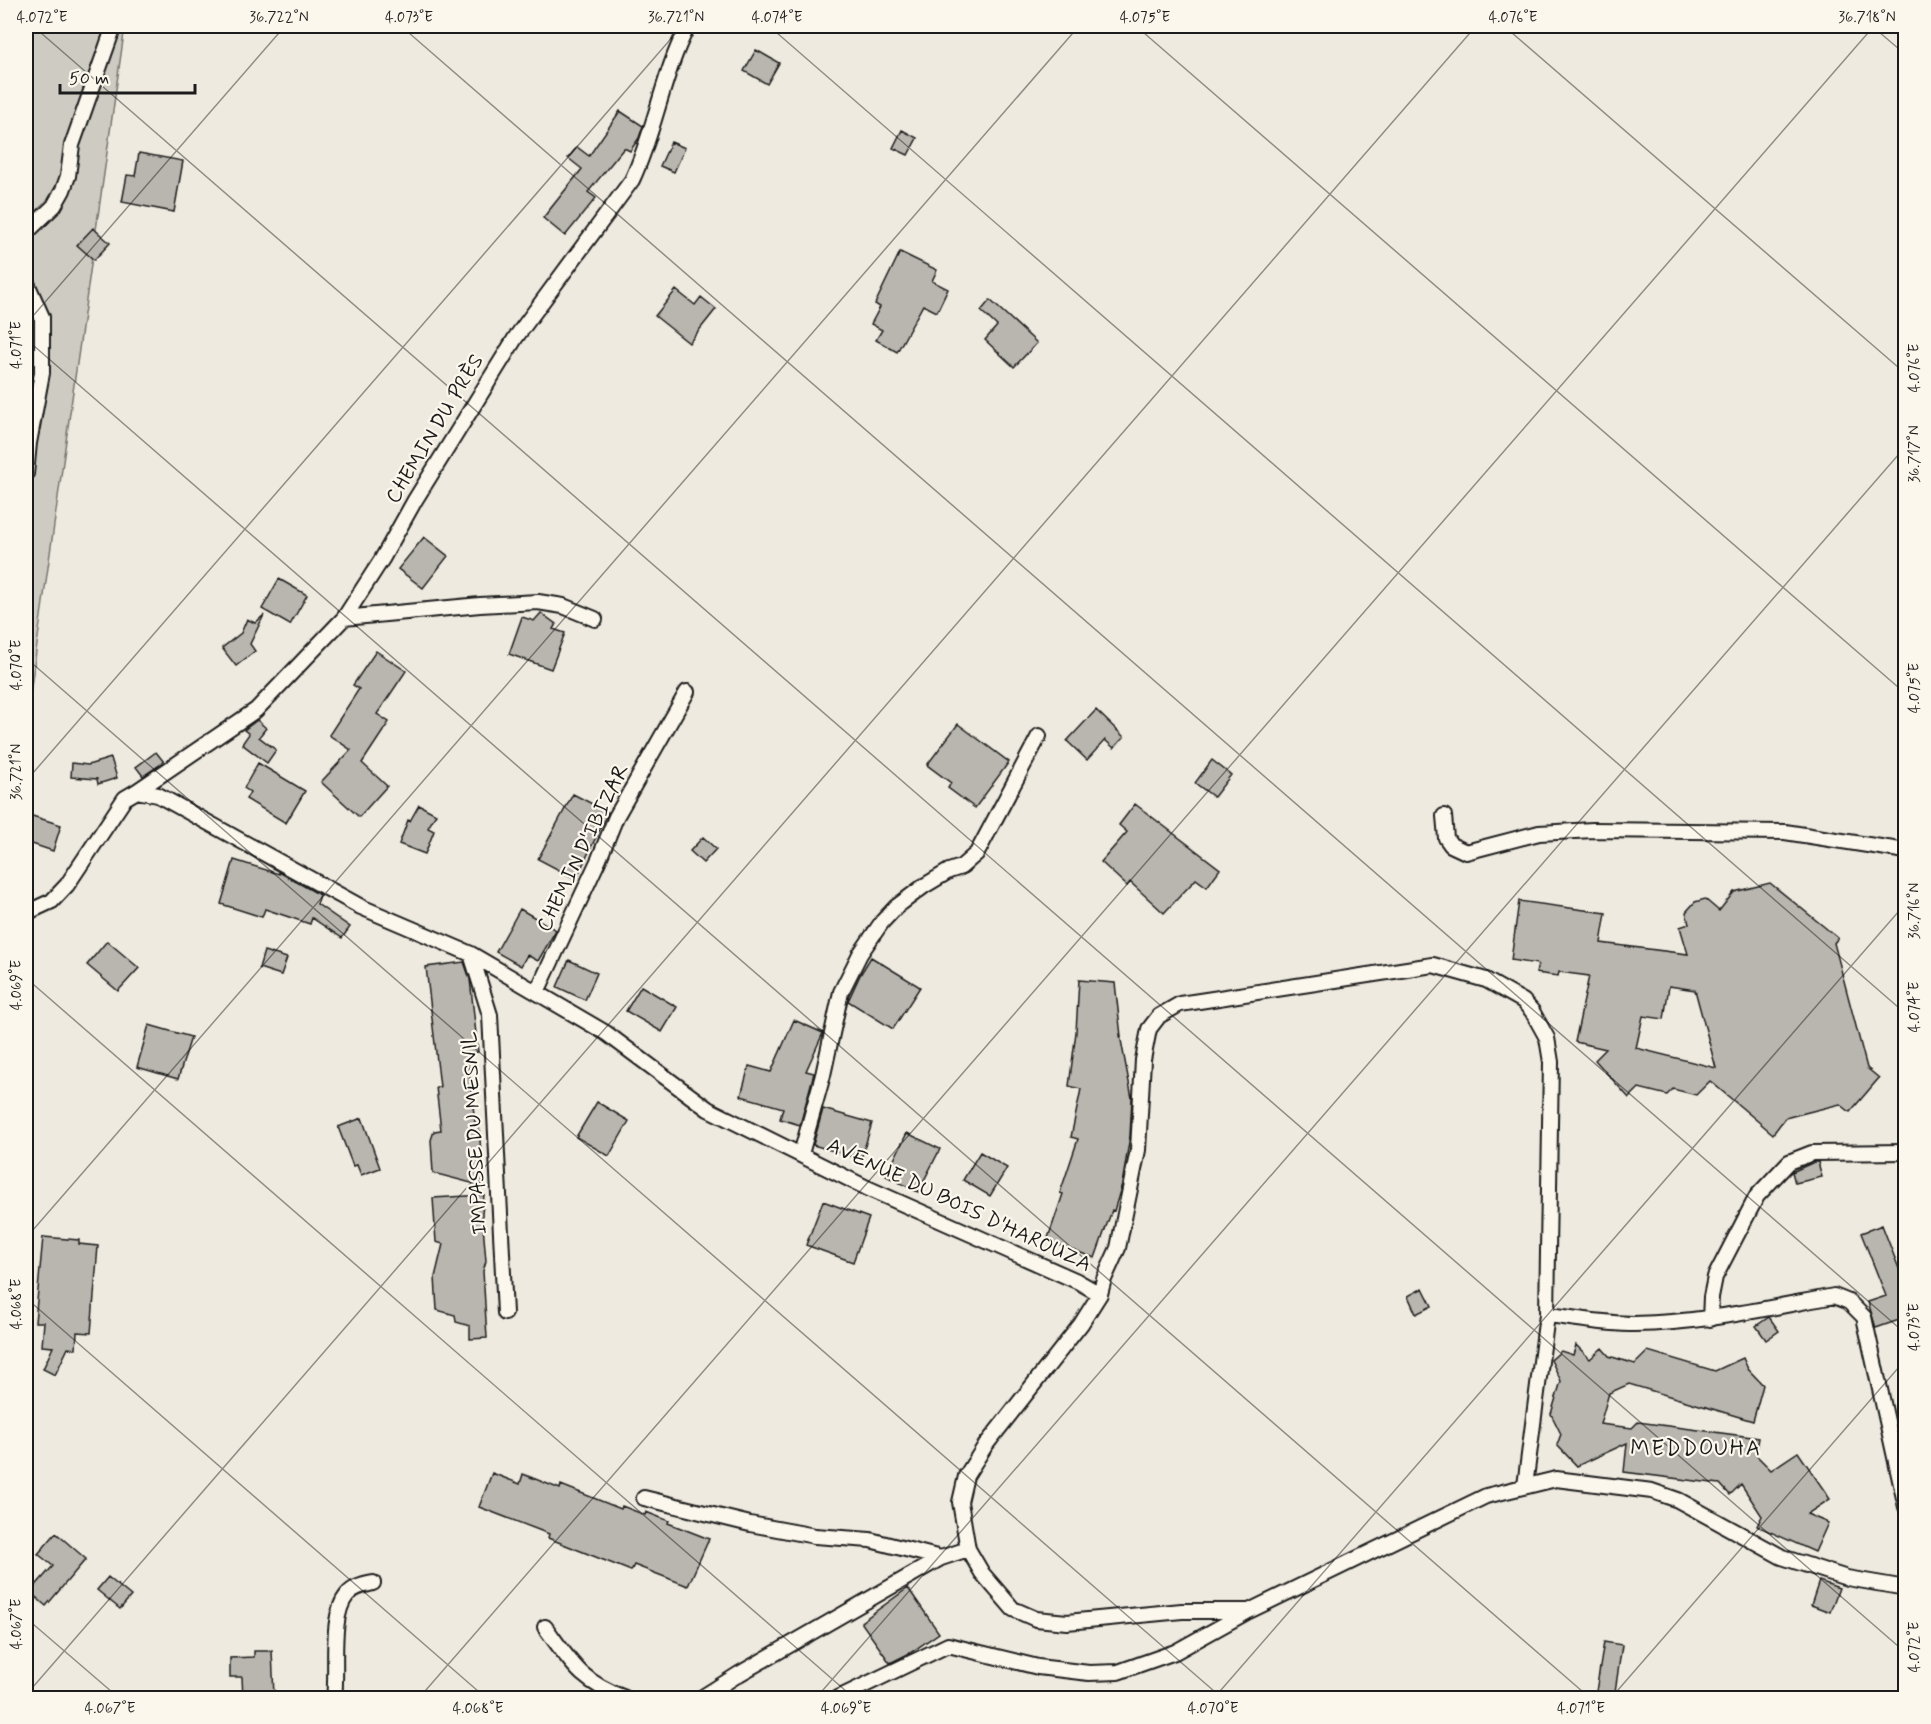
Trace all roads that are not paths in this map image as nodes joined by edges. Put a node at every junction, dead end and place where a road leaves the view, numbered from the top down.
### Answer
1 (114, 26) edge
2 (688, 26) edge
3 (26, 233) edge
4 (26, 281) edge
5 (26, 474) edge
6 (344, 618) junction
7 (595, 620) dead end
8 (687, 692) dead end
9 (1039, 736) dead end
10 (137, 791) junction
11 (1444, 816) dead end
12 (1905, 851) edge
13 (26, 913) edge
14 (471, 954) junction
15 (537, 992) junction
16 (1905, 1152) edge
17 (801, 1154) junction
18 (1100, 1294) junction
19 (505, 1313) dead end
20 (1547, 1315) junction
21 (1710, 1319) junction
22 (1525, 1486) junction
23 (644, 1498) dead end
24 (1905, 1507) edge
25 (968, 1549) junction
26 (941, 1558) junction
27 (373, 1583) dead end
28 (1905, 1588) edge
29 (1249, 1611) junction
30 (545, 1627) dead end
31 (334, 1698) edge
32 (626, 1698) edge
33 (701, 1698) edge
34 (838, 1698) edge

1 - 3 street
2 - 6 street, CHEMIN DU PRÈS
4 - 5 street
6 - 7 street
6 - 10 street, CHEMIN DU PRÈS
8 - 15 street, CHEMIN D'IBIZAR
9 - 17 street
10 - 13 street, CHEMIN DU PRÈS
10 - 14 street, AVENUE DU BOIS D'HAROUZA
11 - 12 street
14 - 15 street, AVENUE DU BOIS D'HAROUZA
14 - 19 street, IMPASSE DU MESNIL
15 - 17 street, AVENUE DU BOIS D'HAROUZA
16 - 21 street
17 - 18 street, AVENUE DU BOIS D'HAROUZA
18 - 20 street
18 - 25 street, AVENUE DU BOIS D'HAROUZA
20 - 21 street
20 - 22 street
21 - 24 street
22 - 28 street, AVENUE DU BOIS D'HAROUZA
22 - 29 street, AVENUE DU BOIS D'HAROUZA
23 - 26 street
25 - 26 street
25 - 29 street, AVENUE DU BOIS D'HAROUZA
26 - 33 street
27 - 31 street
29 - 34 street
30 - 32 street

